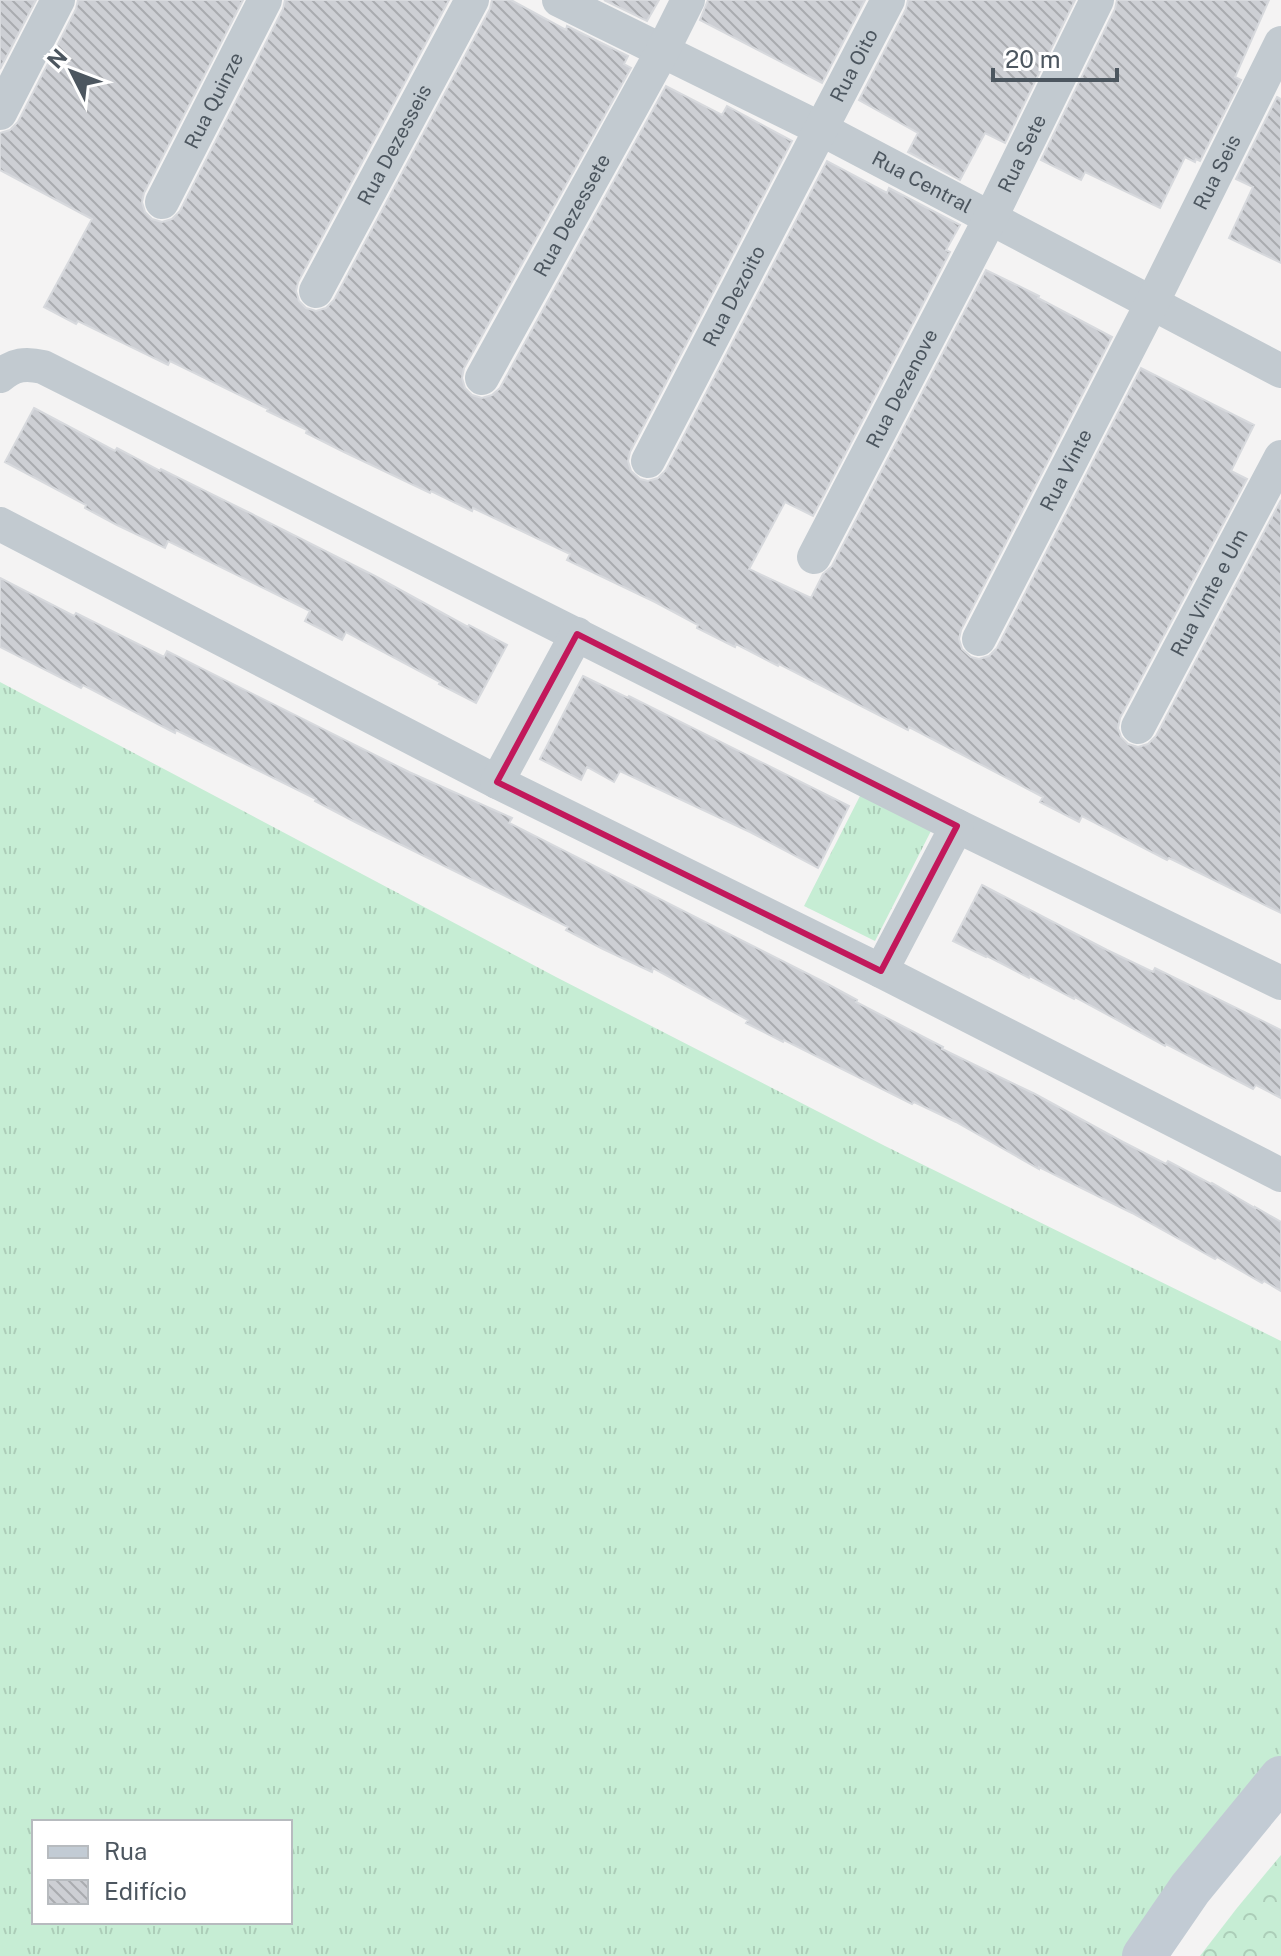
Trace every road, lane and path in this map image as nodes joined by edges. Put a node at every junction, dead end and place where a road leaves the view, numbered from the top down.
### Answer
1 (58, 0) edge
2 (265, 0) edge
3 (472, 0) edge
4 (559, 0) edge
5 (688, 0) edge
6 (888, 0) edge
7 (1097, 0) edge
8 (1281, 43) edge
9 (662, 52) junction
10 (0, 113) edge
11 (821, 129) junction
12 (162, 202) dead end
13 (990, 219) junction
14 (316, 291) dead end
15 (1152, 303) junction
16 (1281, 371) edge
17 (0, 376) edge
18 (482, 378) dead end
19 (1281, 457) edge
20 (648, 461) dead end
21 (0, 524) edge
22 (814, 557) dead end
23 (577, 634) junction
24 (979, 639) dead end
25 (1138, 727) dead end
26 (497, 782) junction
27 (957, 826) junction
28 (881, 971) junction
29 (1281, 983) edge
30 (1281, 1175) edge
31 (1281, 1778) edge
32 (1144, 1956) edge

1 - 10 street
2 - 12 street, Rua Quinze
3 - 14 street, Rua Dezesseis
4 - 9 street, Rua Central
5 - 9 street, Rua Dezessete
6 - 11 street, Rua Oito
7 - 13 street, Rua Sete
8 - 15 street, Rua Seis
9 - 11 street, Rua Central
9 - 18 street, Rua Dezessete
11 - 13 street, Rua Central
11 - 20 street, Rua Dezoito
13 - 15 street, Rua Central
13 - 22 street, Rua Dezenove
15 - 16 street, Rua Central
15 - 24 street, Rua Vinte
17 - 23 street
19 - 25 street, Rua Vinte e Um
21 - 26 street
23 - 26 street
23 - 27 street
26 - 28 street
27 - 28 street
27 - 29 street
28 - 30 street
31 - 32 main road

